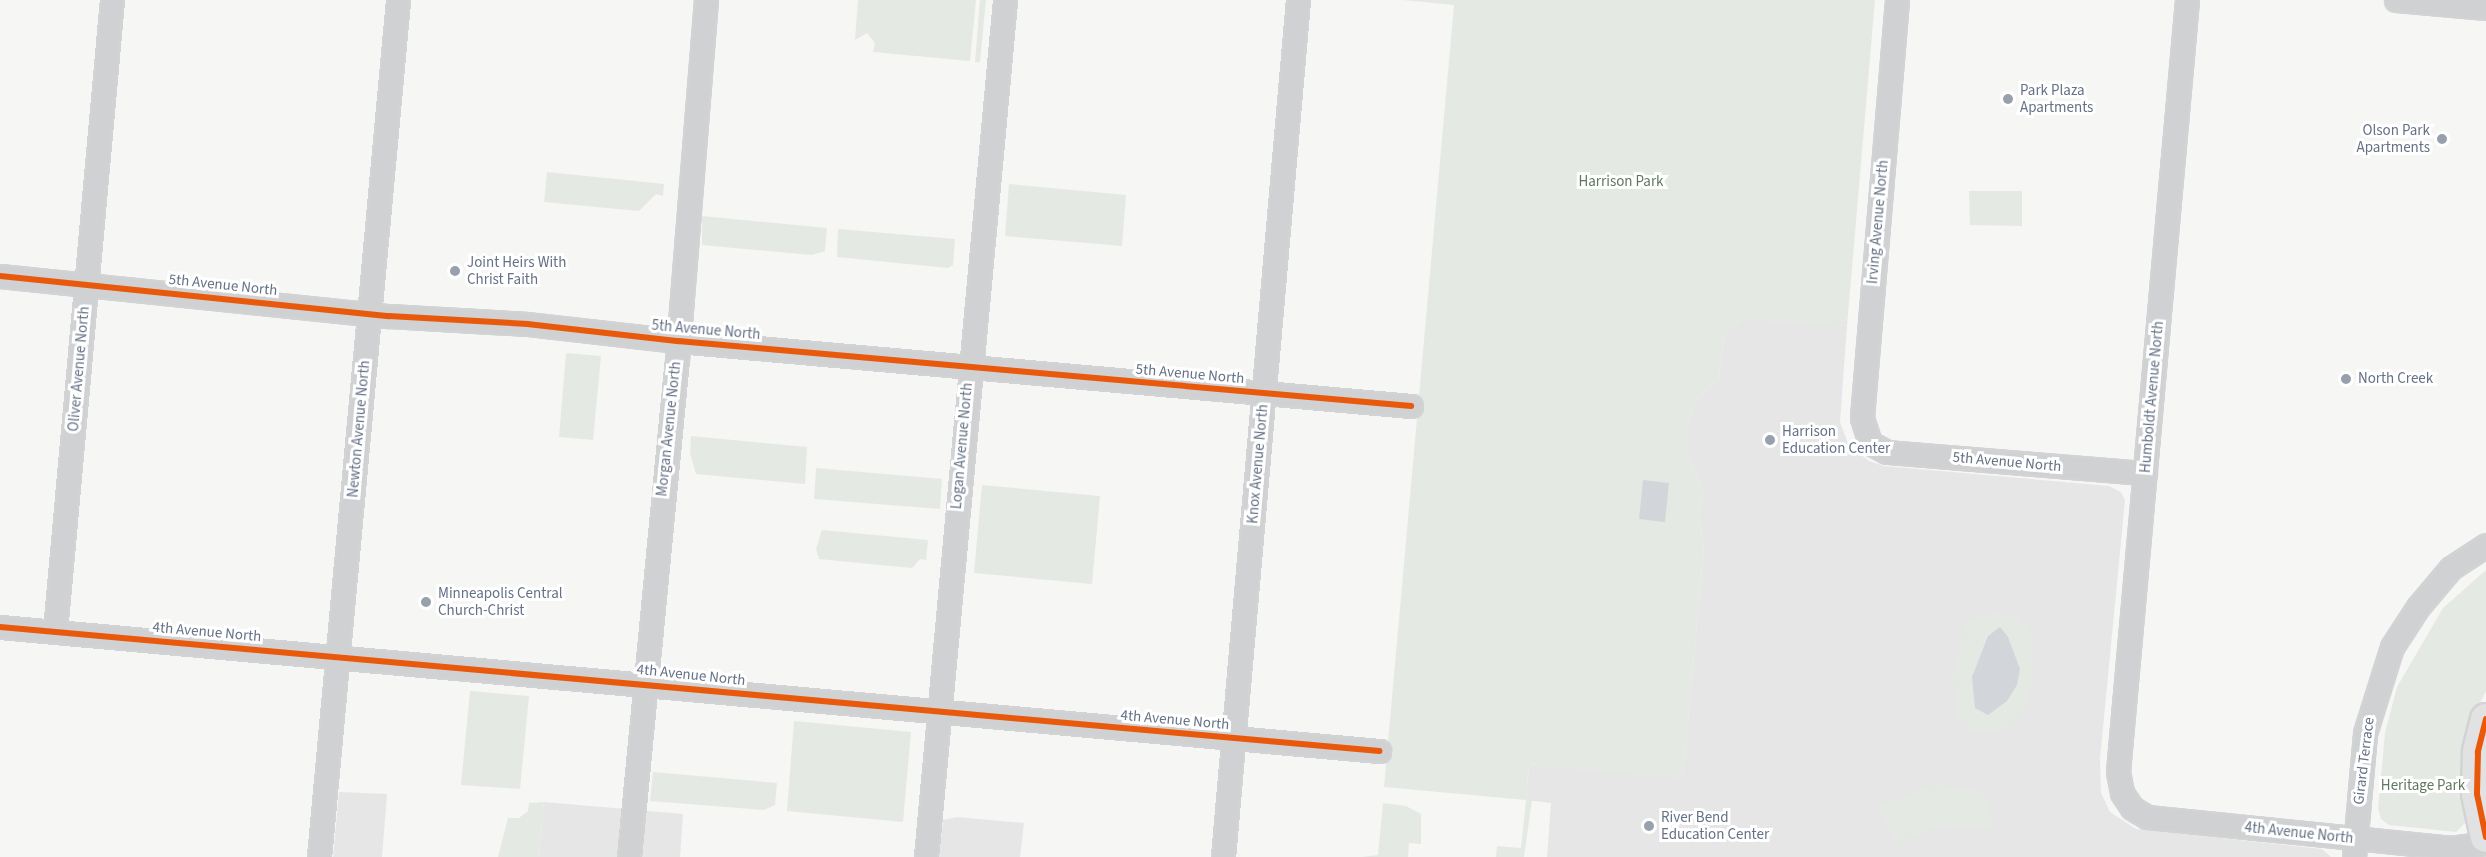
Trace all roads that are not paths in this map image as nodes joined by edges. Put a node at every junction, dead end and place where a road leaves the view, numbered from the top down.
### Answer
1 (112, 0) edge
2 (398, 0) edge
3 (706, 0) edge
4 (1005, 0) edge
5 (1298, 0) edge
6 (1897, 0) edge
7 (2187, 0) edge
8 (2396, 0) edge
9 (2486, 8) edge
10 (0, 276) edge
11 (87, 284) junction
12 (370, 314) junction
13 (678, 341) junction
14 (970, 364) junction
15 (1264, 393) junction
16 (1411, 406) dead end
17 (1870, 443) joint
18 (2145, 473) junction
19 (2486, 545) edge
20 (0, 627) edge
21 (56, 631) junction
22 (338, 656) junction
23 (644, 682) junction
24 (938, 710) junction
25 (2486, 719) edge
26 (1234, 737) junction
27 (1379, 751) dead end
28 (2122, 794) joint
29 (2486, 837) edge
30 (2486, 843) edge
31 (2354, 848) edge
32 (319, 857) edge
33 (628, 857) edge
34 (926, 857) edge
35 (1223, 857) edge

1 - 11 street, Oliver Avenue North
2 - 12 street, Newton Avenue North
3 - 13 street, Morgan Avenue North
4 - 14 street, Logan Avenue North
5 - 15 street, Knox Avenue North
6 - 17 street, Irving Avenue North
7 - 18 street, Humboldt Avenue North
8 - 9 street
10 - 11 street, 5th Avenue North
11 - 12 street, 5th Avenue North
11 - 21 street, Oliver Avenue North
12 - 13 street, 5th Avenue North
12 - 22 street, Newton Avenue North
13 - 14 street, 5th Avenue North
13 - 23 street, Morgan Avenue North
14 - 15 street, 5th Avenue North
14 - 24 street, Logan Avenue North
15 - 16 street, 5th Avenue North
15 - 26 street, Knox Avenue North
17 - 18 street, 5th Avenue North
18 - 28 street, Humboldt Avenue North
19 - 31 street, Girard Terrace
20 - 21 street, 4th Avenue North
21 - 22 street, 4th Avenue North
22 - 23 street, 4th Avenue North
22 - 32 street, Newton Avenue North
23 - 24 street, 4th Avenue North
23 - 33 street, Morgan Avenue North
24 - 26 street, 4th Avenue North
24 - 34 street, Logan Avenue North
25 - 29 street
26 - 27 street, 4th Avenue North
26 - 35 street, Knox Avenue North
28 - 31 street, 4th Avenue North
30 - 31 street, 4th Avenue North

